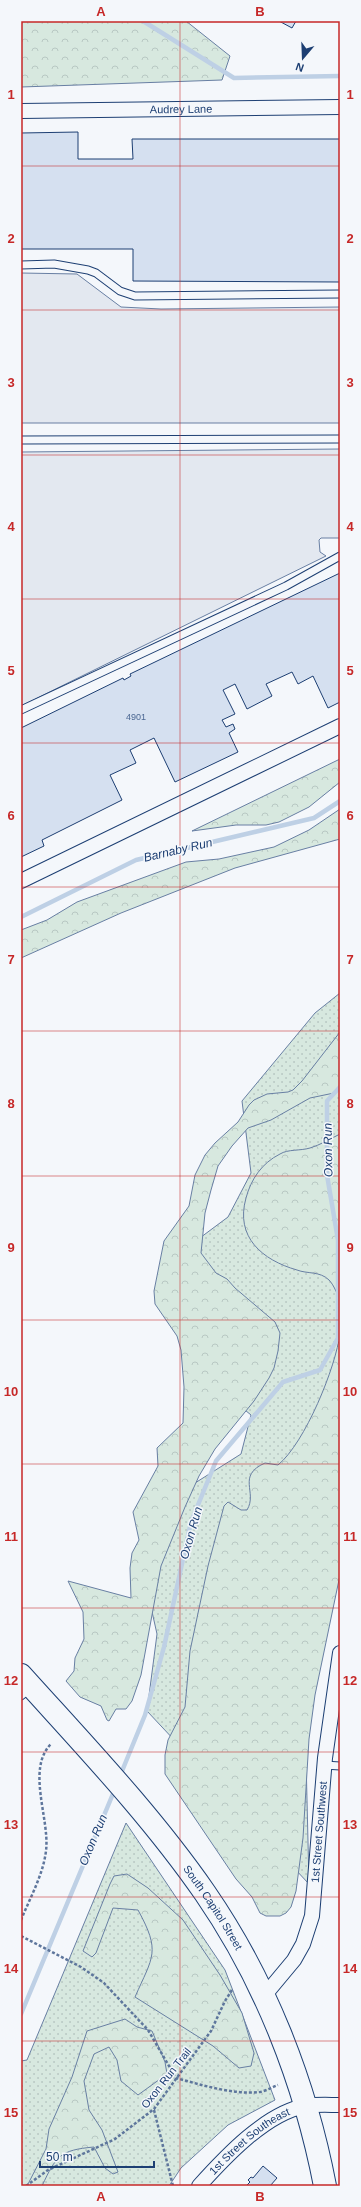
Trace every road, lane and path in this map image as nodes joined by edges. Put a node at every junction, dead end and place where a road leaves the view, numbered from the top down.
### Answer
1 (340, 108) edge
2 (21, 111) edge
3 (21, 265) edge
4 (340, 294) edge
5 (340, 439) edge
6 (21, 440) edge
7 (340, 556) edge
8 (21, 710) edge
9 (340, 726) edge
10 (21, 881) edge
11 (340, 1653) edge
12 (25, 1686) edge
13 (51, 1744) dead end
14 (324, 1765) junction
15 (340, 1766) edge
16 (21, 1920) edge
17 (21, 1936) edge
18 (232, 1990) dead end
19 (264, 1996) junction
20 (176, 2078) junction
21 (278, 2085) dead end
22 (340, 2105) edge
23 (306, 2106) junction
24 (154, 2109) junction
25 (26, 2186) edge
26 (173, 2186) edge
27 (199, 2186) edge
28 (324, 2186) edge

1 - 2 street, Audrey Lane
3 - 4 lane
5 - 6 lane
7 - 8 lane
9 - 10 street
11 - 14 street, 1st Street Southwest
12 - 19 main road, South Capitol Street
13 - 16 path
14 - 15 lane
14 - 19 street, 1st Street Southwest
17 - 20 path
18 - 20 path, Oxon Run Trail
19 - 23 main road, South Capitol Street
20 - 21 path
20 - 24 path, Oxon Run Trail
22 - 23 street, 1st Street Southeast
23 - 27 street, 1st Street Southeast
23 - 28 main road, South Capitol Street
24 - 25 path, Oxon Run Trail
24 - 26 path

